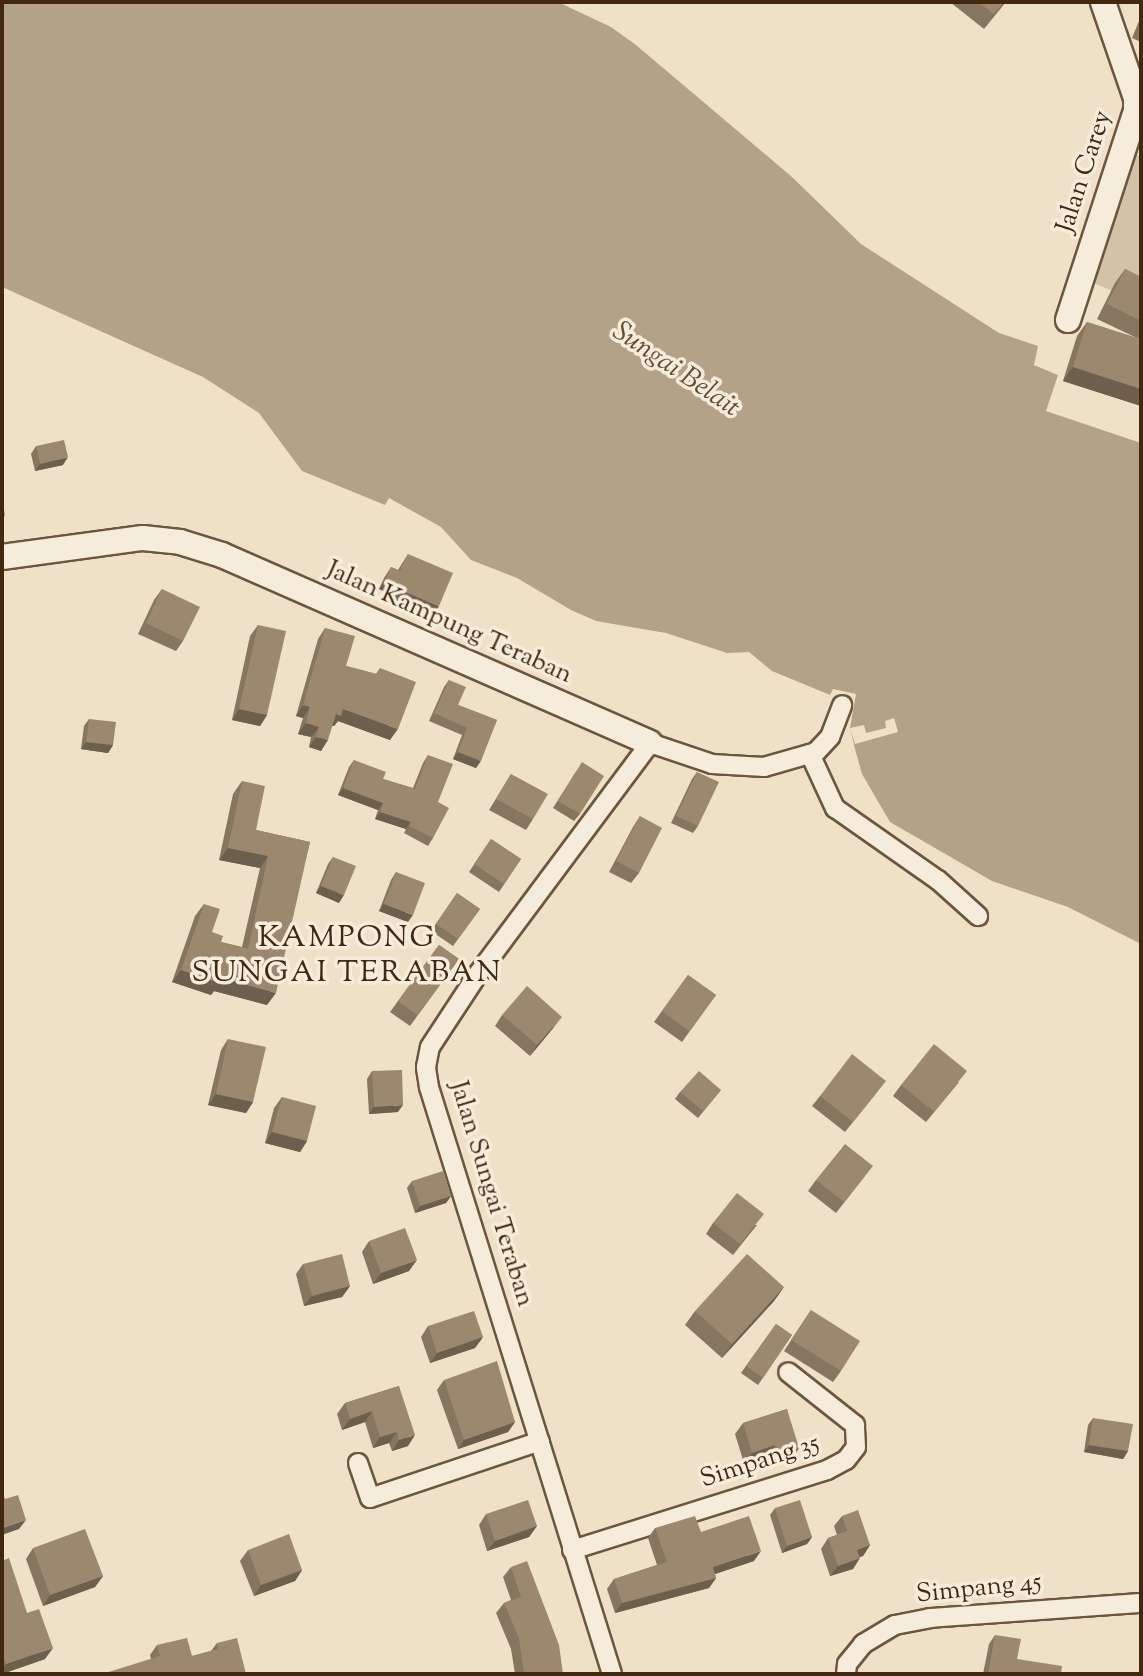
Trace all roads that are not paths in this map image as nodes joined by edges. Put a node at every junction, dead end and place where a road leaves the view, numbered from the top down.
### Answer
1 (1103, 2) edge
2 (1068, 320) dead end
3 (2, 557) edge
4 (842, 705) dead end
5 (650, 743) junction
6 (810, 754) junction
7 (978, 916) dead end
8 (788, 1372) dead end
9 (540, 1441) junction
10 (358, 1463) dead end
11 (572, 1550) junction
12 (1141, 1602) edge
13 (612, 1674) edge
14 (846, 1674) edge

1 - 2 street, Jalan Carey
3 - 5 street, Jalan Kampung Teraban
4 - 6 street
5 - 6 street, Jalan Kampung Teraban
5 - 9 street, Jalan Sungai Teraban
6 - 7 street
8 - 11 street, Simpang 35
9 - 10 street
9 - 11 street, Jalan Sungai Teraban
11 - 13 street, Jalan Sungai Teraban
12 - 14 street, Simpang 45

